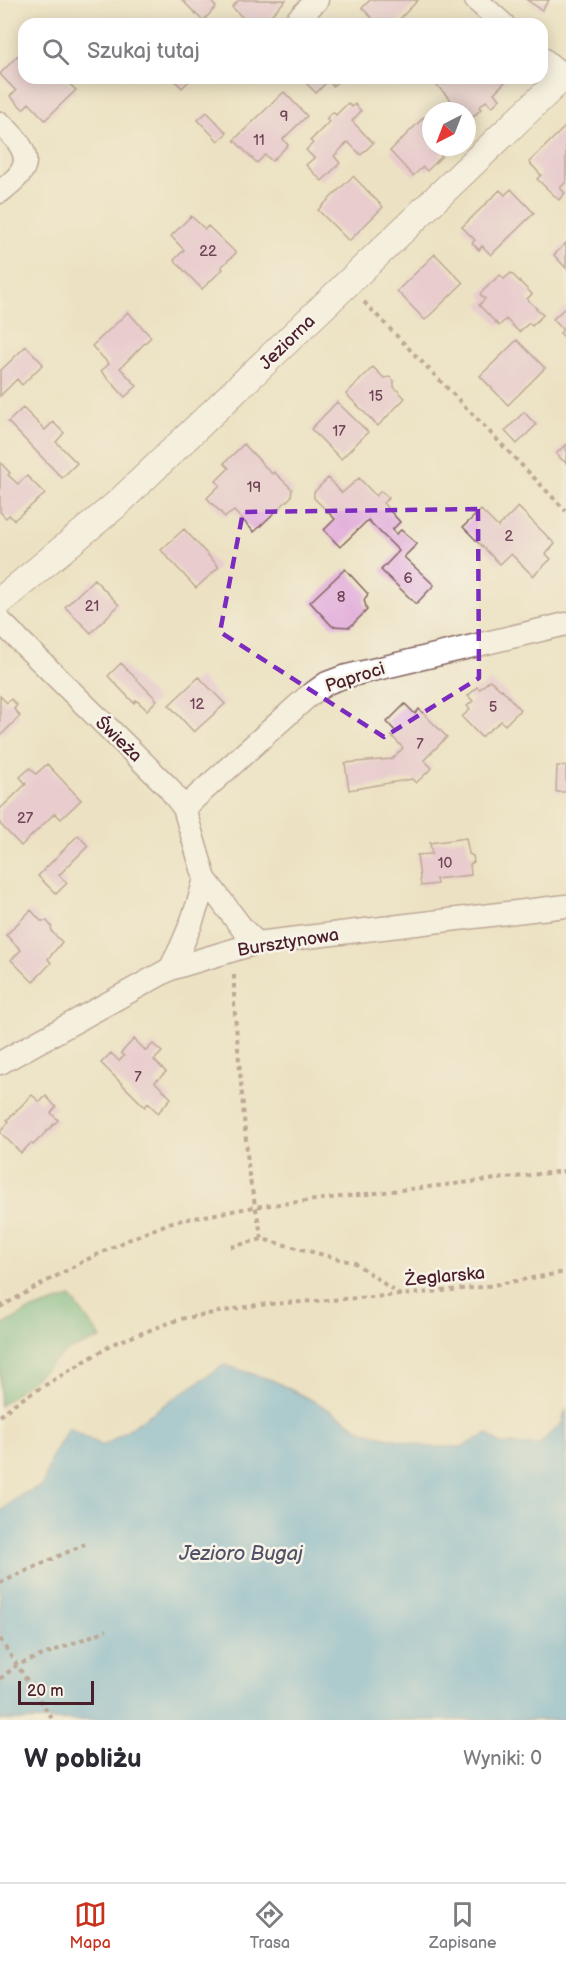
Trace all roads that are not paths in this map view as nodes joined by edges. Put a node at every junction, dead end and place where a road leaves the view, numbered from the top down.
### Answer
1 (317, 0) edge
2 (476, 0) edge
3 (299, 18) edge
4 (496, 18) edge
5 (548, 63) edge
6 (565, 76) edge
7 (0, 123) edge
8 (0, 192) edge
9 (0, 601) edge
10 (0, 621) edge
11 (566, 624) edge
12 (184, 808) junction
13 (205, 879) junction
14 (566, 906) edge
15 (257, 943) junction
16 (170, 969) junction
17 (0, 1063) edge

1 - 3 street
2 - 4 street
5 - 6 street
6 - 9 street, Jeziorna
7 - 8 street
10 - 12 street, Świeża
11 - 12 street, Paproci
12 - 13 street, Świeża
13 - 15 street, Świeża
13 - 16 street
14 - 15 street, Bursztynowa
15 - 16 street, Bursztynowa
16 - 17 street, Bursztynowa

